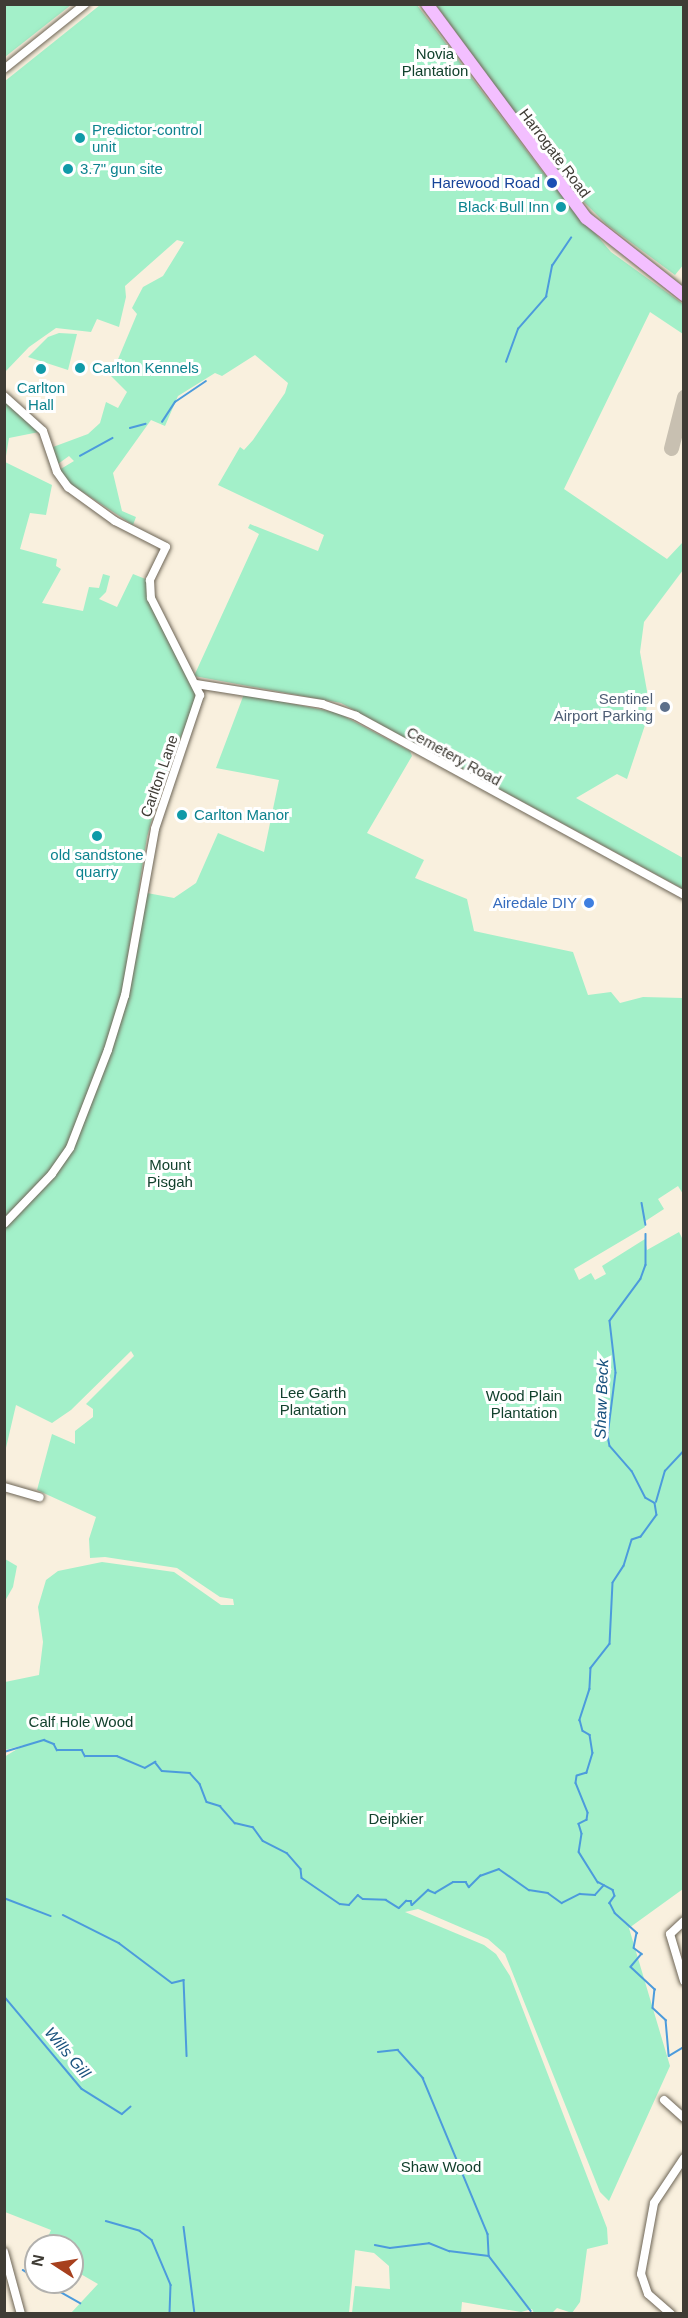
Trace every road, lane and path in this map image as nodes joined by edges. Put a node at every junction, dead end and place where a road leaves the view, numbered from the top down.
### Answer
1 (85, 4) edge
2 (428, 4) edge
3 (4, 69) edge
4 (684, 295) edge
5 (4, 396) edge
6 (196, 684) junction
7 (684, 895) edge
8 (4, 1224) edge
9 (4, 1487) edge
10 (40, 1497) dead end
11 (684, 1921) edge
12 (683, 1976) edge
13 (664, 2100) dead end
14 (684, 2118) edge
15 (683, 2161) edge
16 (4, 2252) edge
17 (21, 2313) edge
18 (671, 2313) edge

1 - 3 street
2 - 4 highway, Harrogate Road
5 - 6 street
6 - 7 street, Cemetery Road
6 - 8 street, Carlton Lane
9 - 10 street
11 - 12 street
13 - 14 street
15 - 18 street
16 - 17 street

